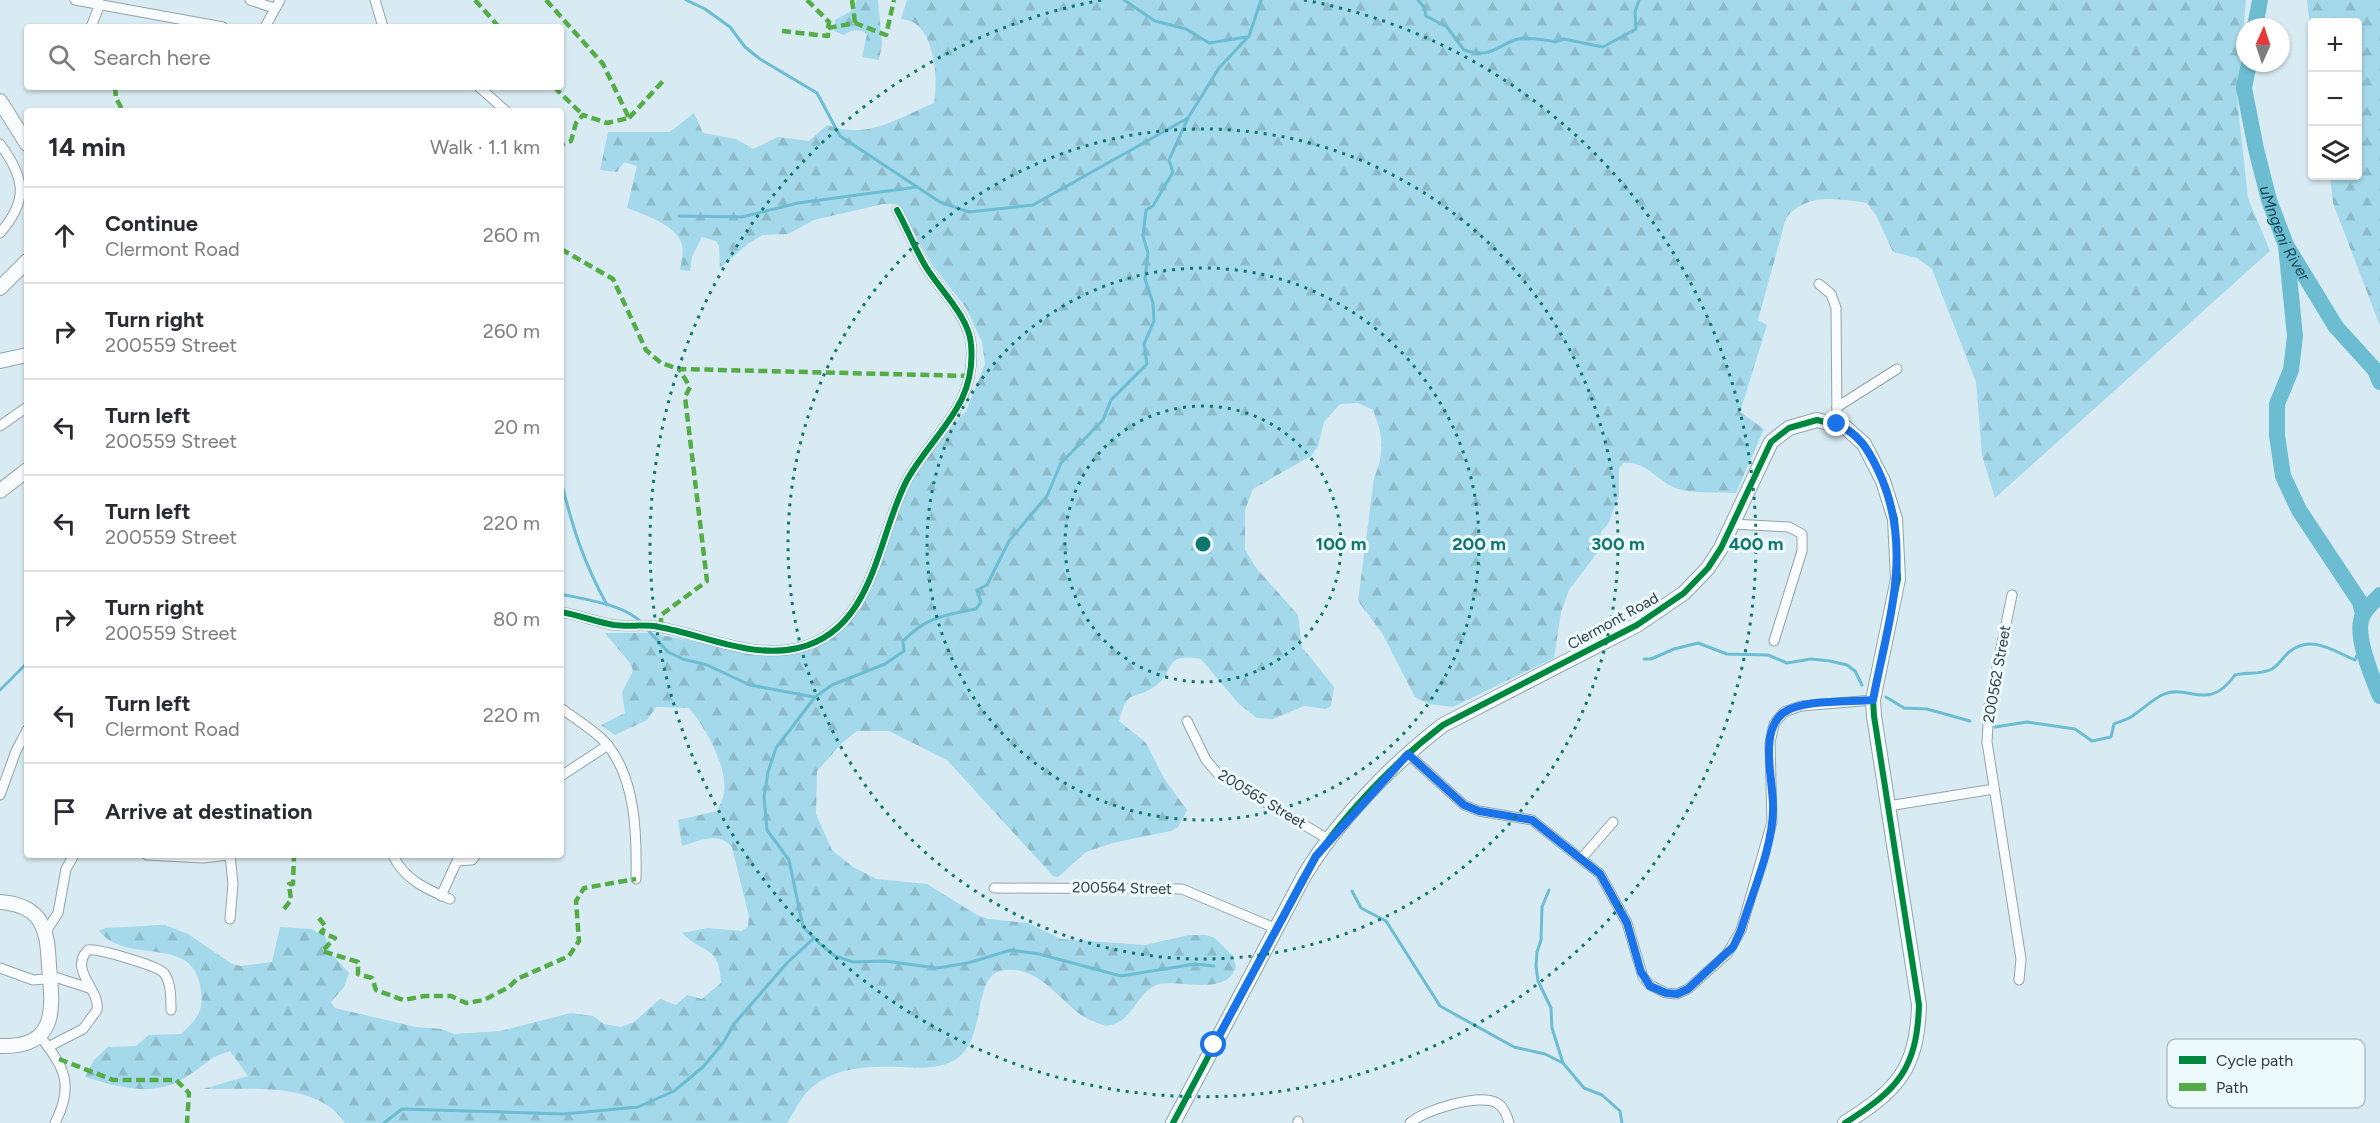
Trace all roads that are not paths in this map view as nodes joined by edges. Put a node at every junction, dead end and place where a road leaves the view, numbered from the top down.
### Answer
1 (75, 0) edge
2 (250, 0) edge
3 (375, 0) edge
4 (100, 4) junction
5 (277, 4) edge
6 (92, 24) edge
7 (207, 24) edge
8 (267, 24) edge
9 (382, 24) edge
10 (482, 90) edge
11 (0, 101) edge
12 (503, 108) edge
13 (24, 139) edge
14 (0, 144) edge
15 (897, 210) dead end
16 (0, 233) edge
17 (24, 264) edge
18 (1819, 284) dead end
19 (0, 288) edge
20 (24, 356) edge
21 (0, 361) edge
22 (1897, 369) dead end
23 (1837, 407) junction
24 (24, 409) edge
25 (1837, 424) junction
26 (0, 426) edge
27 (24, 472) edge
28 (0, 491) edge
29 (1732, 524) junction
30 (2012, 595) dead end
31 (564, 613) edge
32 (1774, 641) dead end
33 (1873, 700) junction
34 (564, 710) edge
35 (1187, 721) dead end
36 (24, 736) edge
37 (608, 745) junction
38 (1408, 754) junction
39 (564, 774) edge
40 (1994, 789) junction
41 (0, 795) edge
42 (1888, 806) junction
43 (1613, 822) dead end
44 (1328, 839) junction
45 (72, 858) edge
46 (229, 858) edge
47 (394, 858) edge
48 (474, 858) edge
49 (1582, 858) junction
50 (636, 879) dead end
51 (994, 888) dead end
52 (0, 902) edge
53 (230, 919) dead end
54 (1277, 929) junction
55 (45, 933) junction
56 (0, 968) edge
57 (50, 978) junction
58 (2019, 980) dead end
59 (89, 988) junction
60 (171, 1010) dead end
61 (39, 1035) junction
62 (0, 1046) edge
63 (48, 1047) junction
64 (55, 1123) edge
65 (1173, 1123) edge
66 (1410, 1123) edge
67 (1509, 1123) edge
68 (1845, 1123) edge

1 - 4 street
2 - 5 street
3 - 9 street
4 - 6 street
4 - 7 street
5 - 8 street
10 - 12 street
11 - 13 street
14 - 16 street
15 - 31 street
17 - 19 street
18 - 23 street
20 - 21 street
22 - 23 street
23 - 25 street
24 - 26 street
25 - 29 street, Clermont Road
25 - 33 street
27 - 28 street
29 - 32 street
29 - 38 street, Clermont Road
30 - 40 street, 200562 Street
33 - 42 street
33 - 49 street
34 - 37 street
35 - 44 street, 200565 Street
36 - 41 street
37 - 39 street
37 - 50 street
38 - 44 street, Clermont Road
38 - 49 street
40 - 42 street
40 - 58 street, 200562 Street
42 - 68 street
43 - 49 street
44 - 54 street, Clermont Road
45 - 55 street
46 - 53 street
47 - 48 street
51 - 54 street, 200564 Street
52 - 55 street
54 - 65 street, Clermont Road
55 - 57 street
56 - 57 street
57 - 59 street
57 - 61 street
59 - 60 street
59 - 63 street
61 - 62 street
61 - 63 street
63 - 64 street
66 - 67 street

